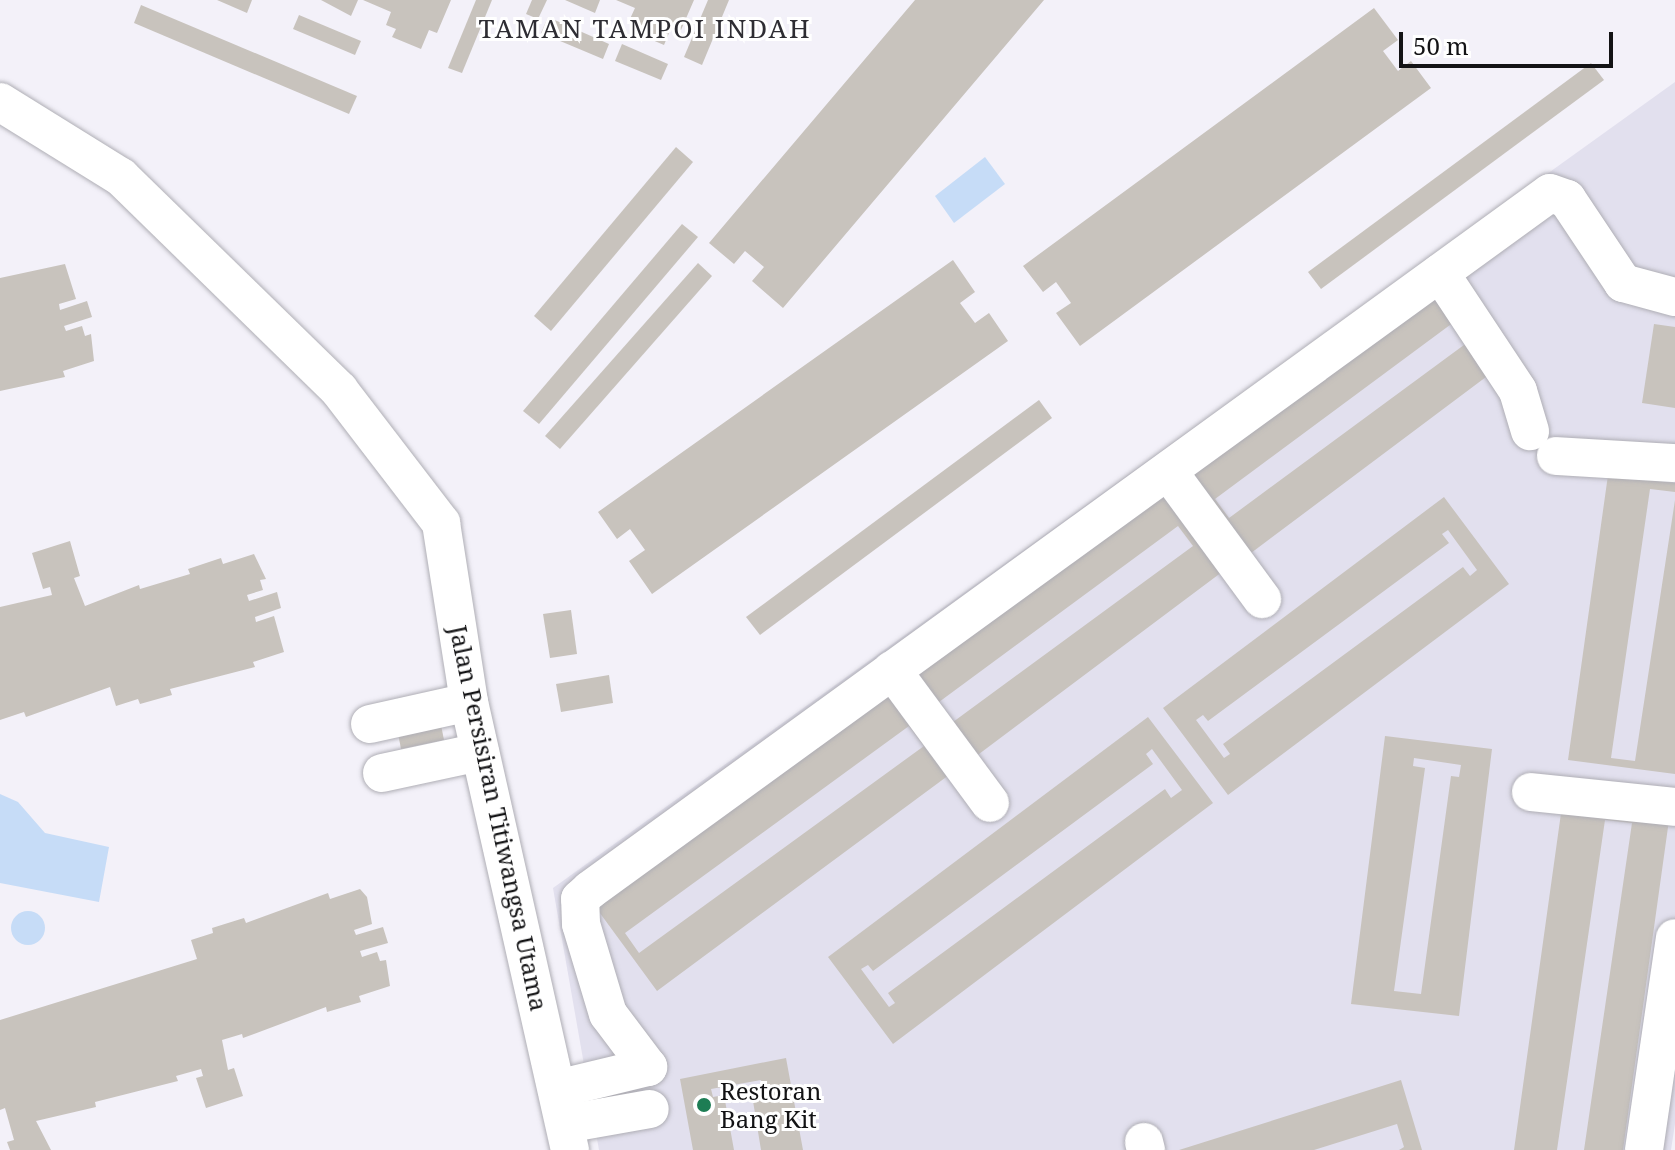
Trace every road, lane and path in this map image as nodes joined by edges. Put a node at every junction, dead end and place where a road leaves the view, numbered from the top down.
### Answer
1 (0, 102) edge
2 (1440, 273) junction
3 (1675, 297) edge
4 (1675, 463) edge
5 (1168, 471) junction
6 (1262, 599) dead end
7 (892, 670) junction
8 (469, 702) junction
9 (370, 724) dead end
10 (480, 752) junction
11 (382, 773) dead end
12 (1531, 792) dead end
13 (990, 803) dead end
14 (1675, 807) edge
15 (1675, 938) edge
16 (650, 1109) dead end
17 (564, 1121) edge
18 (1644, 1150) edge

1 - 8 street, Jalan Persisiran Titiwangsa Utama
2 - 3 street
2 - 4 street
2 - 5 street
5 - 6 street
5 - 7 street
7 - 13 street
7 - 17 street
8 - 9 street
8 - 10 street, Jalan Persisiran Titiwangsa Utama
10 - 11 street
10 - 17 street, Jalan Persisiran Titiwangsa Utama
12 - 14 street
15 - 18 street
16 - 17 street

